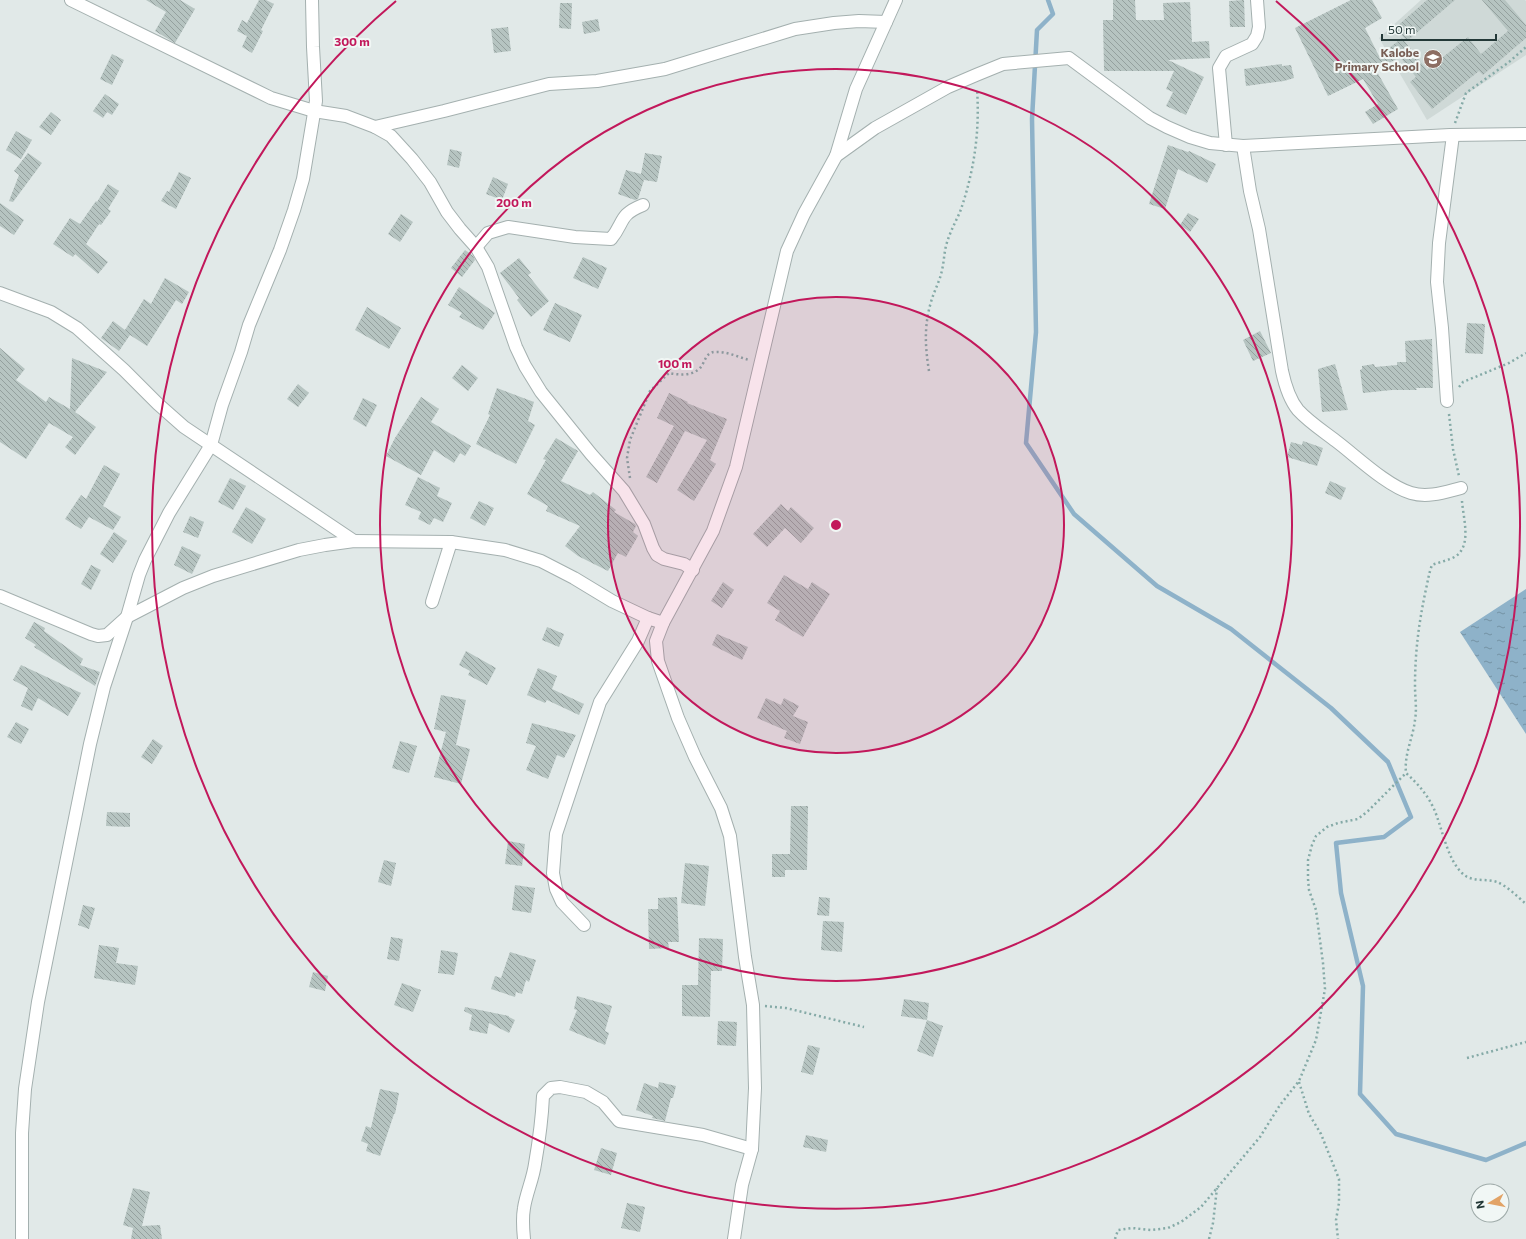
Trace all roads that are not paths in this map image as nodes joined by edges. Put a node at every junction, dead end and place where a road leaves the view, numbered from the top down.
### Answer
1 (71, 0) edge
2 (312, 0) edge
3 (896, 0) edge
4 (1257, 0) edge
5 (886, 22) junction
6 (314, 111) junction
7 (375, 127) junction
8 (1526, 134) edge
9 (1452, 135) junction
10 (1226, 145) junction
11 (1243, 146) junction
12 (836, 156) junction
13 (642, 205) dead end
14 (476, 248) junction
15 (0, 293) edge
16 (1447, 401) road end
17 (212, 445) junction
18 (1461, 488) road end
19 (354, 541) junction
20 (452, 542) junction
21 (693, 570) junction
22 (0, 596) edge
23 (432, 602) dead end
24 (127, 617) junction
25 (648, 618) junction
26 (663, 623) junction
27 (584, 925) dead end
28 (752, 1149) junction
29 (22, 1239) edge
30 (524, 1239) edge
31 (734, 1239) edge

1 - 6 street
2 - 6 street
3 - 5 street
4 - 10 street
5 - 7 street
5 - 12 street
6 - 7 street
6 - 17 street
7 - 14 street
8 - 9 street
9 - 11 street
9 - 16 street
10 - 11 street
10 - 12 street
11 - 18 street
12 - 21 street
13 - 14 street
14 - 21 street
15 - 17 street
17 - 19 street
17 - 24 street
19 - 20 street
19 - 24 street
20 - 23 street
20 - 25 street
21 - 26 street
22 - 24 street
24 - 29 street
25 - 26 street
25 - 27 street
26 - 28 street
28 - 30 street
28 - 31 street

